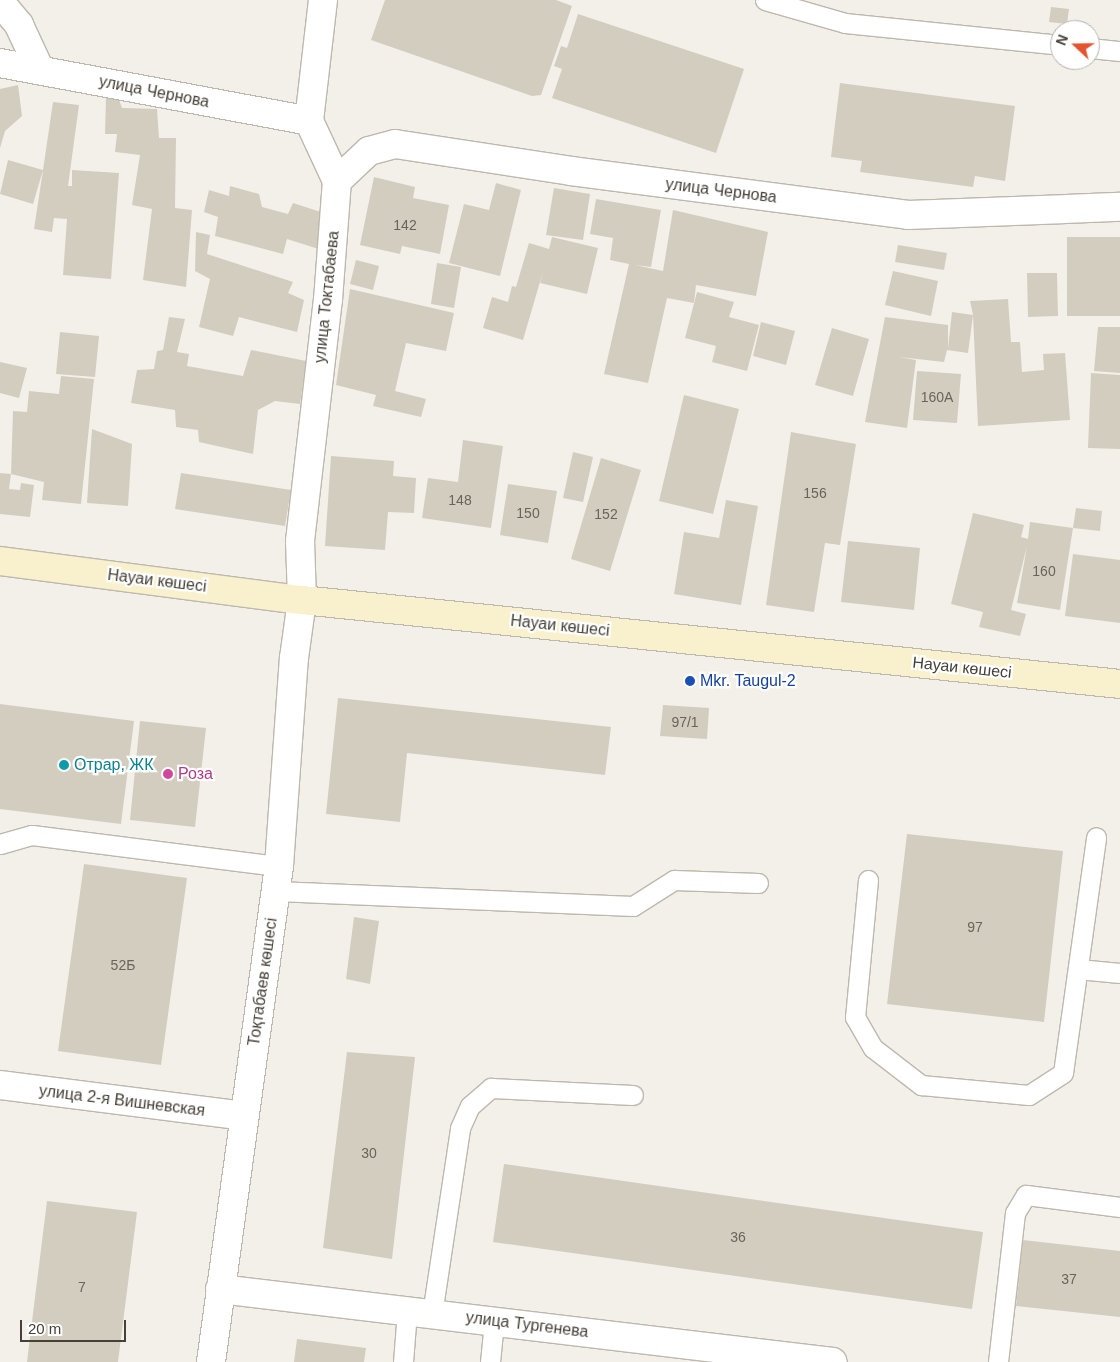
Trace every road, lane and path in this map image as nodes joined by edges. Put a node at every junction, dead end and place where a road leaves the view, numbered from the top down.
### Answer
1 (323, 0) edge
2 (766, 0) edge
3 (0, 2) edge
4 (1050, 44) edge
5 (1100, 49) edge
6 (1120, 51) edge
7 (0, 62) edge
8 (40, 70) junction
9 (309, 121) junction
10 (338, 181) junction
11 (1120, 207) edge
12 (0, 561) edge
13 (302, 600) junction
14 (1120, 684) edge
15 (1096, 837) dead end
16 (0, 844) edge
17 (277, 878) junction
18 (868, 880) dead end
19 (758, 883) dead end
20 (1078, 969) junction
21 (1120, 973) edge
22 (0, 1086) edge
23 (633, 1095) dead end
24 (244, 1116) junction
25 (1120, 1207) edge
26 (220, 1289) junction
27 (419, 1313) junction
28 (494, 1322) junction
29 (210, 1362) edge
30 (403, 1362) edge
31 (490, 1362) edge
32 (833, 1362) edge
33 (998, 1362) edge

1 - 9 street
2 - 4 lane
3 - 8 street
5 - 6 lane
7 - 8 street, улица Чернова
8 - 9 street, улица Чернова
9 - 10 street
10 - 11 street, улица Чернова
10 - 13 street, улица Токтабаева
12 - 13 street, Науаи көшесі
13 - 14 street, Науаи көшесі
13 - 17 street, Тоқтабаев көшесі
15 - 20 lane
16 - 17 lane
17 - 19 lane
17 - 24 street, Тоқтабаев көшесі
18 - 20 lane
20 - 21 lane
22 - 24 street, улица 2-я Вишневская
23 - 27 lane
24 - 26 street, Тоқтабаев көшесі
25 - 33 lane
26 - 27 street, улица Тургенева
26 - 29 street, Тоқтабаев көшесі
27 - 28 street, улица Тургенева
27 - 30 lane
28 - 31 lane
28 - 32 street, улица Тургенева

